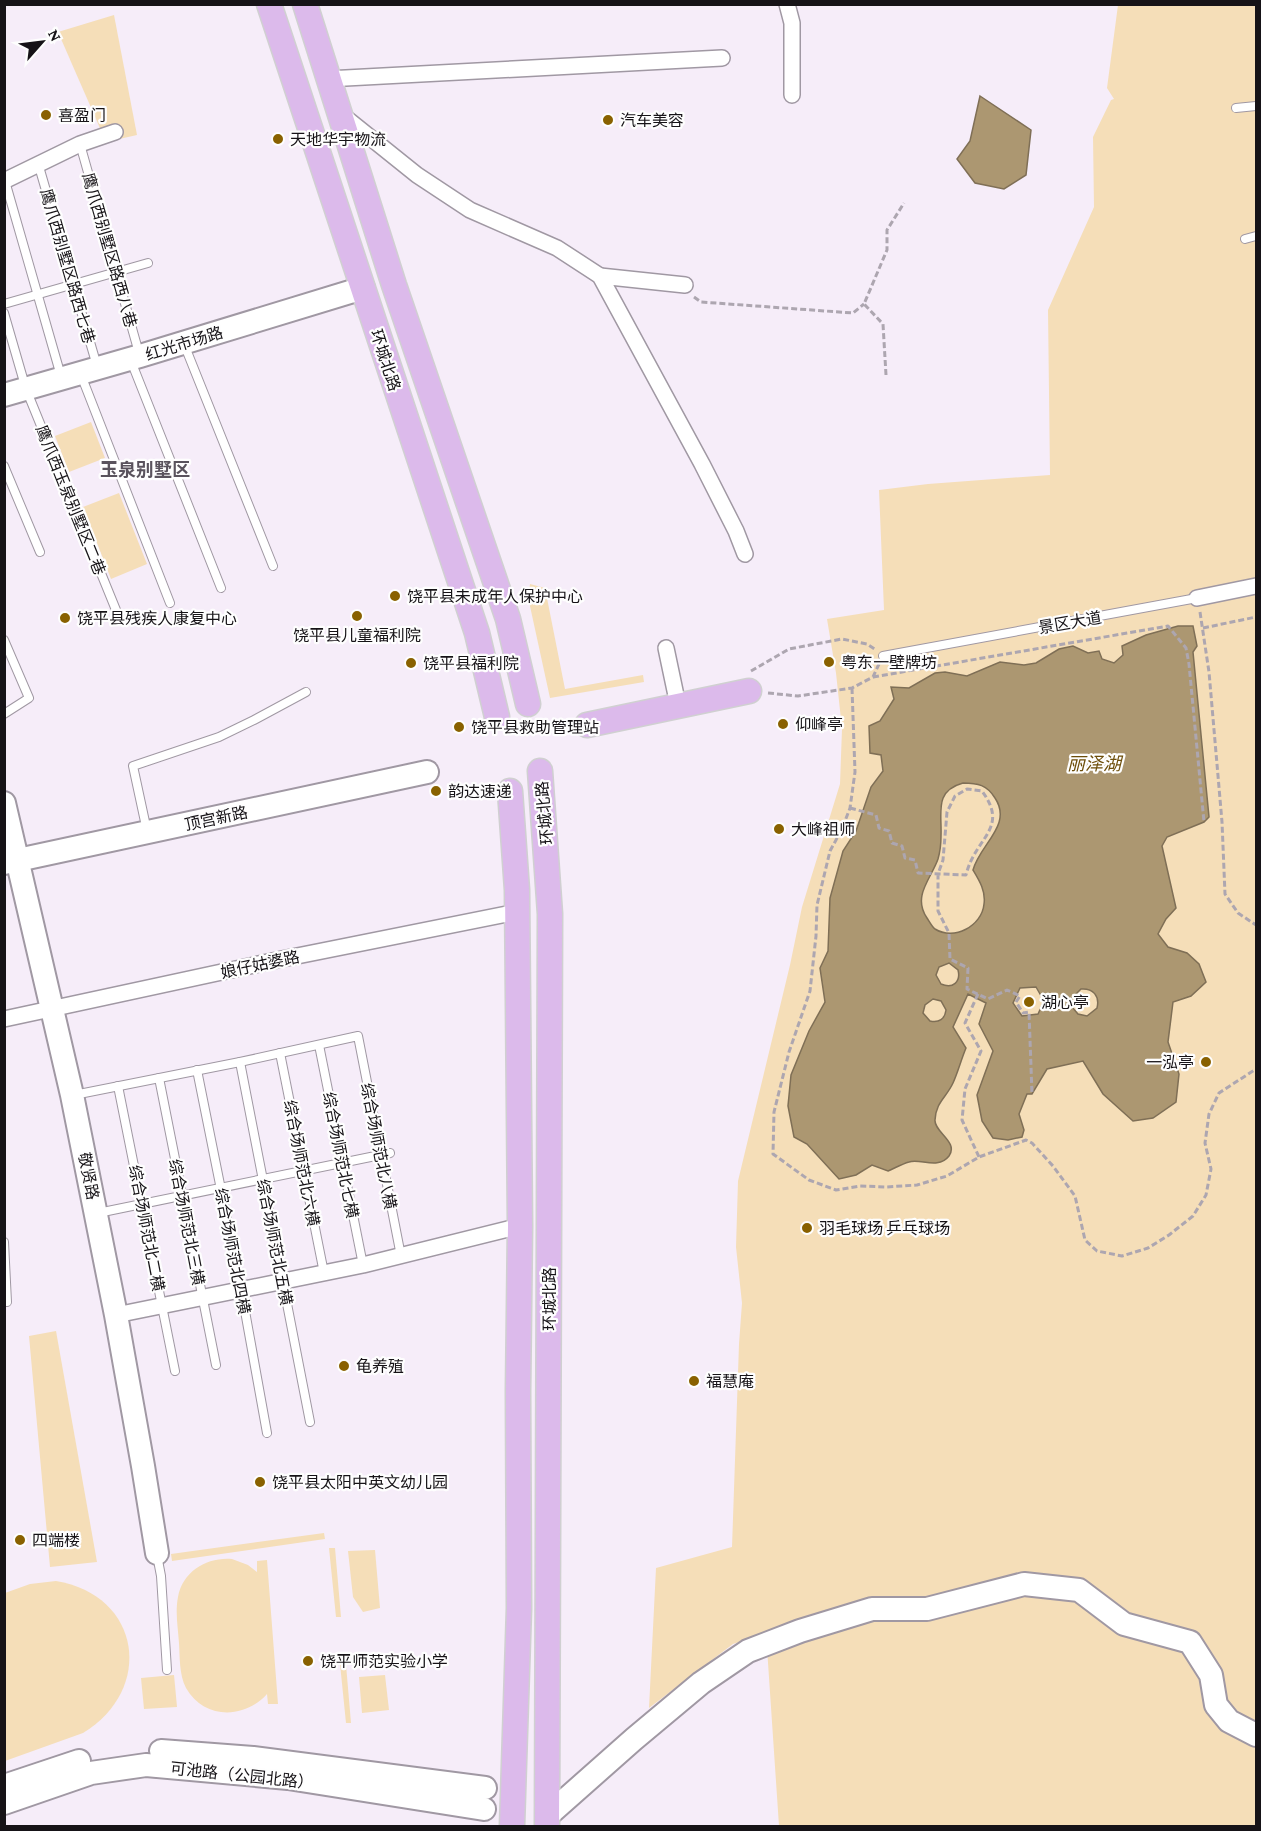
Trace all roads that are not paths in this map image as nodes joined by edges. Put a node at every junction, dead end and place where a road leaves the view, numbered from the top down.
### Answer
1 (269, 4) edge
2 (305, 4) edge
3 (787, 4) edge
4 (722, 58) dead end
5 (327, 79) junction
6 (792, 95) dead end
7 (1257, 106) edge
8 (1236, 108) dead end
9 (338, 112) junction
10 (115, 132) dead end
11 (80, 144) junction
12 (38, 163) junction
13 (5, 181) edge
14 (1257, 236) edge
15 (1245, 239) dead end
16 (148, 263) dead end
17 (116, 272) junction
18 (600, 276) junction
19 (75, 284) junction
20 (680, 285) road end
21 (363, 288) junction
22 (38, 294) junction
23 (4, 304) edge
24 (4, 313) edge
25 (183, 342) junction
26 (135, 358) junction
27 (80, 374) junction
28 (15, 392) edge
29 (4, 466) edge
30 (40, 552) dead end
31 (745, 554) dead end
32 (273, 566) dead end
33 (1257, 586) edge
34 (221, 588) dead end
35 (1197, 598) joint
36 (170, 603) dead end
37 (116, 610) dead end
38 (4, 640) edge
39 (666, 648) dead end
40 (884, 656) road end
41 (747, 683) road end
42 (306, 692) dead end
43 (528, 704) dead end
44 (678, 705) junction
45 (4, 714) edge
46 (497, 717) dead end
47 (587, 725) dead end
48 (540, 771) dead end
49 (428, 772) dead end
50 (510, 791) dead end
51 (4, 802) edge
52 (148, 833) junction
53 (12, 862) edge
54 (517, 912) junction
55 (51, 1008) junction
56 (4, 1019) edge
57 (320, 1045) junction
58 (280, 1053) junction
59 (240, 1062) junction
60 (197, 1070) junction
61 (159, 1078) junction
62 (118, 1086) junction
63 (72, 1095) junction
64 (390, 1153) dead end
65 (380, 1155) junction
66 (342, 1163) junction
67 (304, 1171) junction
68 (262, 1180) junction
69 (221, 1189) junction
70 (182, 1196) junction
71 (141, 1204) junction
72 (96, 1214) junction
73 (520, 1226) junction
74 (4, 1242) edge
75 (401, 1256) junction
76 (363, 1265) junction
77 (324, 1273) junction
78 (283, 1281) junction
79 (241, 1289) junction
80 (202, 1297) junction
81 (4, 1302) edge
82 (162, 1305) junction
83 (116, 1315) junction
84 (216, 1365) dead end
85 (175, 1371) dead end
86 (310, 1422) dead end
87 (267, 1433) dead end
88 (157, 1553) joint
89 (167, 1670) dead end
90 (1257, 1735) edge
91 (4, 1786) edge
92 (4, 1803) edge
93 (547, 1821) edge
94 (512, 1827) edge

1 - 21 main road, 环城北路
2 - 5 main road, 环城北路
3 - 6 street
4 - 5 street
5 - 9 main road, 环城北路
7 - 8 lane
9 - 18 street
9 - 43 main road, 环城北路
10 - 11 street
11 - 12 street
11 - 17 lane, 鹰爪西别墅区路西八巷
12 - 13 street
12 - 19 lane, 鹰爪西别墅区路西七巷
13 - 22 lane
14 - 15 lane
16 - 17 lane
17 - 19 lane
17 - 26 lane, 鹰爪西别墅区路西八巷
18 - 20 street
18 - 31 street
19 - 22 lane
19 - 27 lane, 鹰爪西别墅区路西七巷
21 - 25 street, 红光市场路
21 - 46 main road, 环城北路
22 - 23 lane
22 - 27 lane
24 - 28 lane, 鹰爪西玉泉别墅区二巷
25 - 26 street, 红光市场路
25 - 32 lane
26 - 27 street, 红光市场路
26 - 34 lane, 鹰爪西别墅区路西八巷
27 - 28 street, 红光市场路
27 - 36 lane
28 - 37 lane, 鹰爪西玉泉别墅区二巷
29 - 30 lane
33 - 35 street, 景区大道
35 - 40 lane, 景区大道
38 - 45 lane
39 - 44 street
41 - 44 main road
42 - 52 lane
44 - 47 main road
48 - 93 main road, 环城北路
49 - 52 street, 顶宫新路
50 - 54 main road, 环城北路
51 - 53 street, 敬贤路
52 - 53 street, 顶宫新路
53 - 55 street, 敬贤路
54 - 55 street, 娘仔姑婆路
54 - 73 main road, 环城北路
55 - 56 street, 娘仔姑婆路
55 - 63 street, 敬贤路
57 - 58 lane
57 - 65 lane, 综合场师范北八横
57 - 66 lane, 综合场师范北七横
58 - 59 lane
58 - 67 lane, 综合场师范北六横
59 - 60 lane
59 - 68 lane, 综合场师范北五横
60 - 61 lane
60 - 69 lane, 综合场师范北四横
61 - 62 lane
61 - 70 lane, 综合场师范北三横
62 - 63 lane
62 - 71 lane, 综合场师范北二横
63 - 72 street, 敬贤路
64 - 65 lane
65 - 66 lane
65 - 75 lane, 综合场师范北八横
66 - 67 lane
66 - 76 lane, 综合场师范北七横
67 - 68 lane
67 - 77 lane, 综合场师范北六横
68 - 69 lane
68 - 78 lane, 综合场师范北五横
69 - 70 lane
69 - 79 lane, 综合场师范北四横
70 - 71 lane
70 - 80 lane, 综合场师范北三横
71 - 72 lane
71 - 82 lane, 综合场师范北二横
72 - 83 street, 敬贤路
73 - 75 street
73 - 94 main road, 环城北路
74 - 81 lane
75 - 76 street
76 - 77 street
77 - 78 street
78 - 79 street
78 - 86 lane, 综合场师范北五横
79 - 80 street
79 - 87 lane, 综合场师范北四横
80 - 82 street
80 - 84 lane, 综合场师范北三横
82 - 83 street
82 - 85 lane, 综合场师范北二横
83 - 88 street, 敬贤路
88 - 89 lane
90 - 93 street
91 - 92 street, 可池路（公园北路）

